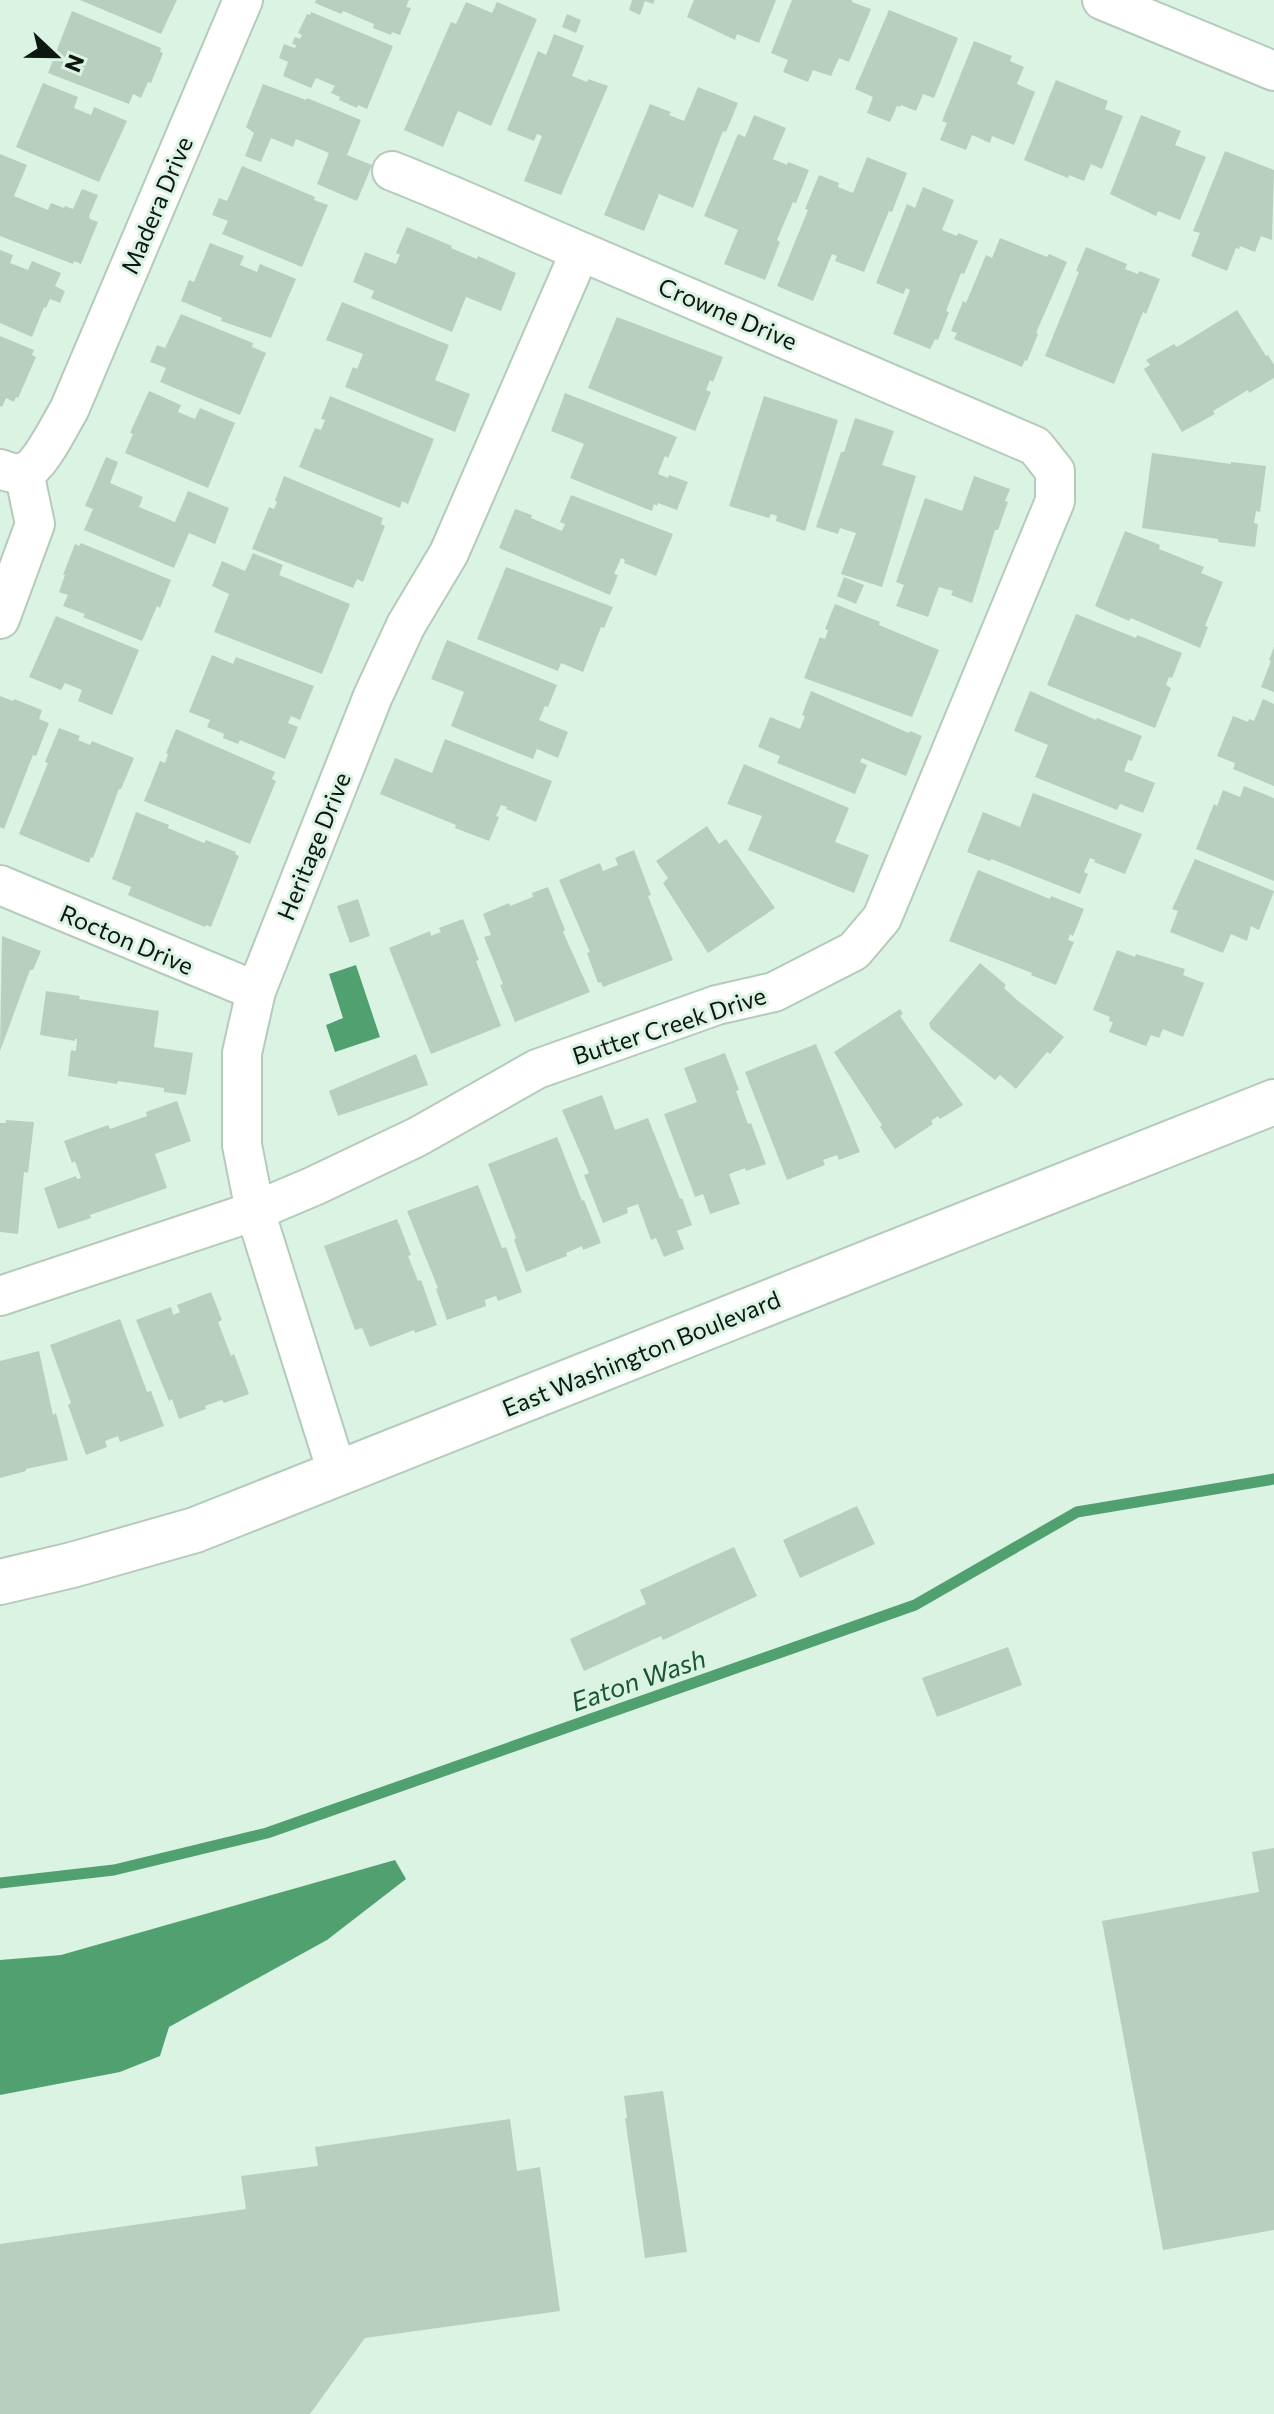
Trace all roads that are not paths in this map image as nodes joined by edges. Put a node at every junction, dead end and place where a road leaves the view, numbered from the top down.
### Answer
1 (243, 0) edge
2 (1102, 0) edge
3 (1274, 71) edge
4 (392, 171) dead end
5 (580, 252) junction
6 (12, 470) edge
7 (1055, 471) joint
8 (0, 619) edge
9 (0, 885) edge
10 (256, 991) junction
11 (1274, 1102) edge
12 (255, 1211) junction
13 (0, 1296) edge
14 (337, 1472) junction
15 (0, 1582) edge

1 - 6 street, Madera Drive
2 - 3 street
4 - 5 street, Crowne Drive
5 - 7 street, Crowne Drive
5 - 10 street, Heritage Drive
6 - 8 street
7 - 12 street, Butter Creek Drive
9 - 10 street, Rocton Drive
10 - 12 street, Heritage Drive
11 - 14 main road, East Washington Boulevard
12 - 13 street, Butter Creek Drive
12 - 14 street, Heritage Drive
14 - 15 main road, East Washington Boulevard

